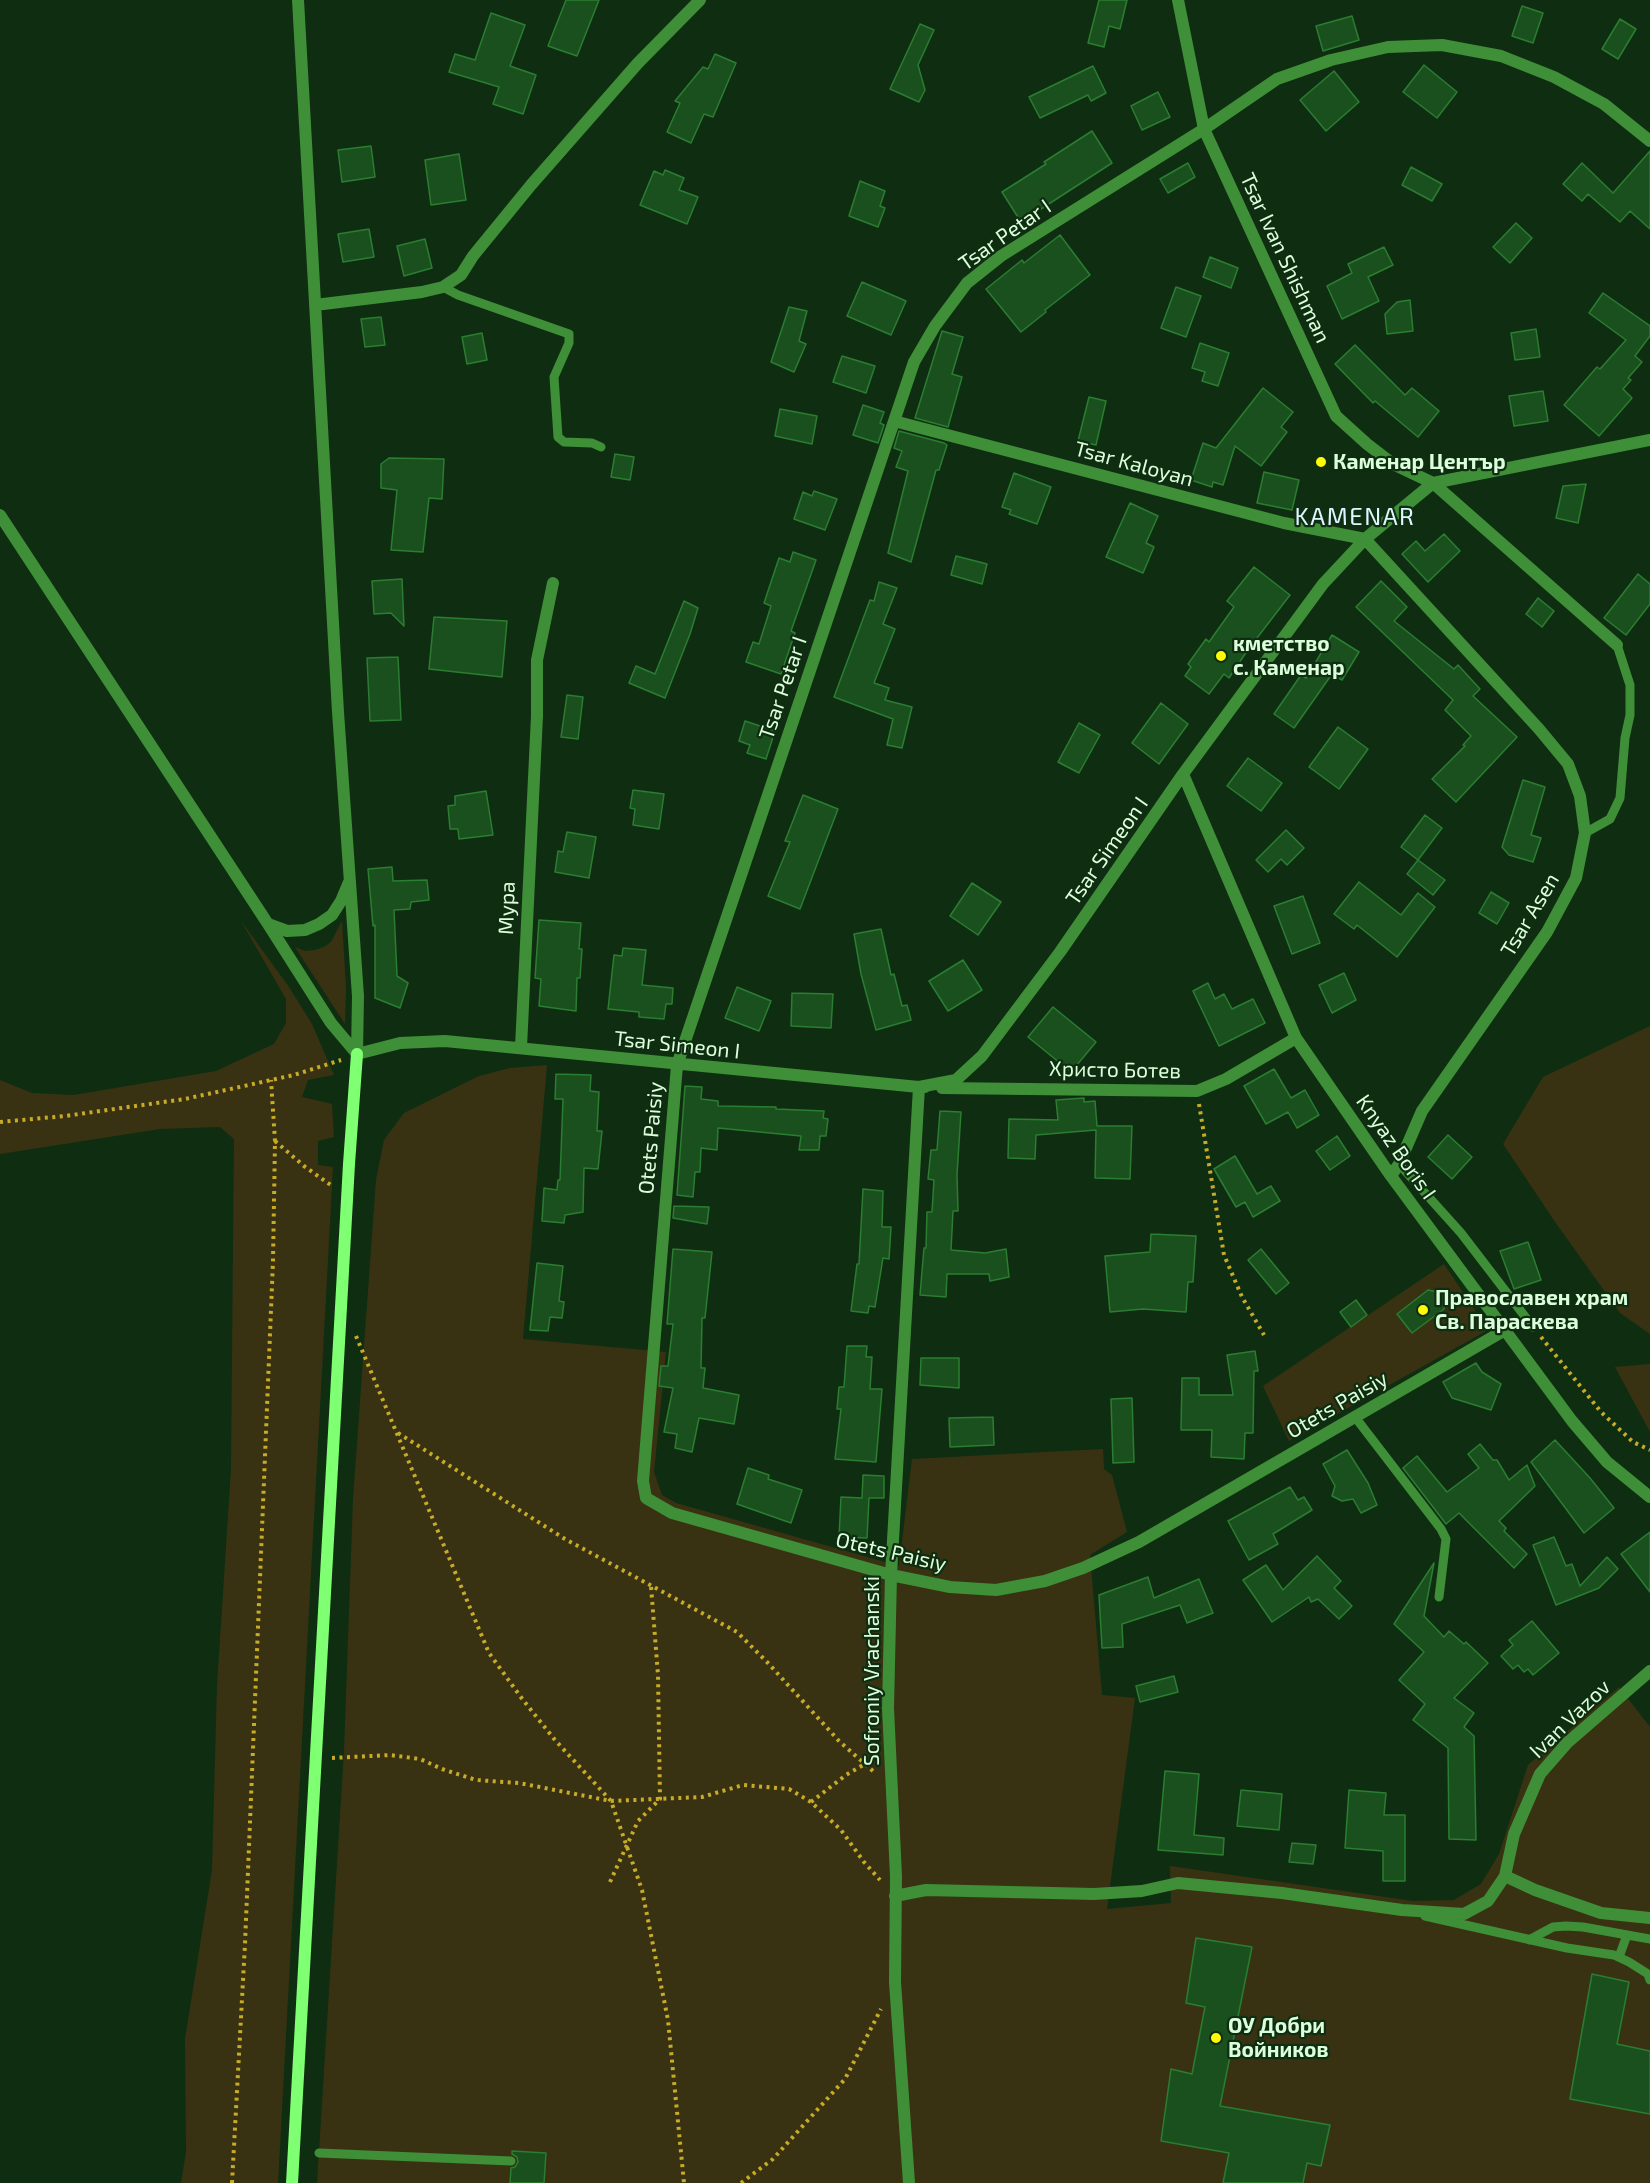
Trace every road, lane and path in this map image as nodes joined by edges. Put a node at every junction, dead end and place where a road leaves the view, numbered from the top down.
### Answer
1 (298, 0) edge
2 (700, 0) edge
3 (1178, 0) edge
4 (1204, 129) junction
5 (1650, 141) edge
6 (443, 287) junction
7 (315, 305) junction
8 (894, 421) junction
9 (1650, 440) edge
10 (601, 447) dead end
11 (1433, 483) junction
12 (0, 515) edge
13 (1365, 539) junction
14 (553, 583) dead end
15 (1617, 645) joint
16 (1183, 774) junction
17 (1585, 833) junction
18 (350, 878) junction
19 (268, 924) junction
20 (1296, 1038) junction
21 (521, 1047) junction
22 (357, 1054) junction
23 (677, 1065) junction
24 (271, 1080) junction
25 (919, 1087) junction
26 (1197, 1091) junction
27 (0, 1122) edge
28 (275, 1141) junction
29 (1399, 1164) junction
30 (1391, 1176) junction
31 (348, 1196) junction
32 (1533, 1327) joint
33 (1505, 1330) junction
34 (356, 1335) dead end
35 (1264, 1335) dead end
36 (1355, 1417) junction
37 (398, 1433) junction
38 (1650, 1450) edge
39 (1650, 1497) edge
40 (891, 1575) junction
41 (651, 1586) junction
42 (1439, 1597) dead end
43 (1650, 1671) edge
44 (316, 1759) junction
45 (865, 1764) junction
46 (891, 1786) junction
47 (660, 1798) junction
48 (611, 1801) junction
49 (810, 1802) junction
50 (626, 1845) junction
51 (1505, 1876) junction
52 (610, 1882) dead end
53 (896, 1896) junction
54 (1587, 1908) junction
55 (1402, 1910) junction
56 (1650, 1918) edge
57 (1583, 1927) junction
58 (1627, 1935) junction
59 (1650, 1939) edge
60 (1529, 1940) junction
61 (1619, 1957) junction
62 (1650, 1980) edge
63 (895, 1982) junction
64 (320, 2153) dead end
65 (511, 2161) dead end
66 (232, 2183) edge
67 (292, 2183) edge
68 (684, 2183) edge
69 (741, 2183) edge
70 (909, 2183) edge

1 - 7 street
2 - 6 street
3 - 4 street, Tsar Ivan Shishman
4 - 5 street, Tsar Petar I
4 - 8 street, Tsar Petar I
4 - 11 street, Tsar Ivan Shishman
6 - 7 street
6 - 10 lane
7 - 18 street
8 - 13 street, Tsar Kaloyan
8 - 23 street, Tsar Petar I
9 - 11 street, Tsar Simeon I
11 - 13 street, Tsar Simeon I
11 - 15 street, Tsar Ivan Shishman
12 - 19 street
13 - 16 street, Tsar Simeon I
13 - 17 street, Tsar Asen
14 - 21 street, Мура
15 - 17 lane
16 - 20 street, Knyaz Boris I
16 - 25 street, Tsar Simeon I
17 - 29 street, Tsar Asen
18 - 19 street
18 - 22 street
19 - 22 street
20 - 26 street, Христо Ботев
20 - 30 street, Knyaz Boris I
21 - 22 street, Tsar Simeon I
21 - 23 street, Tsar Simeon I
22 - 24 path
22 - 31 street
23 - 25 street, Tsar Simeon I
23 - 40 street, Otets Paisiy
24 - 27 path
24 - 28 path
25 - 26 street, Христо Ботев
25 - 40 street, Sofroniy Vrachanski
26 - 35 path
28 - 31 path
28 - 66 path
29 - 30 street, Tsar Asen
29 - 32 lane
30 - 33 street, Knyaz Boris I
31 - 44 street
32 - 38 path
33 - 36 street, Otets Paisiy
33 - 39 street, Knyaz Boris I
34 - 37 path
36 - 40 street, Otets Paisiy
36 - 42 lane
37 - 41 path
37 - 48 path
40 - 46 street, Sofroniy Vrachanski
41 - 45 path
41 - 47 path
43 - 51 street, Ivan Vazov
44 - 48 path
44 - 67 street
45 - 46 path
45 - 49 path
46 - 53 street, Sofroniy Vrachanski
47 - 48 path
47 - 49 path
47 - 50 path
48 - 50 path
49 - 53 path
50 - 52 path
50 - 68 path
51 - 54 street
51 - 55 street, Ivan Vazov
53 - 55 street
53 - 63 street, Sofroniy Vrachanski
54 - 56 street
54 - 57 lane
55 - 60 lane
57 - 58 lane
57 - 60 lane
58 - 59 lane
58 - 61 lane
60 - 61 lane
61 - 62 lane
63 - 69 path
63 - 70 street, Sofroniy Vrachanski
64 - 65 lane

